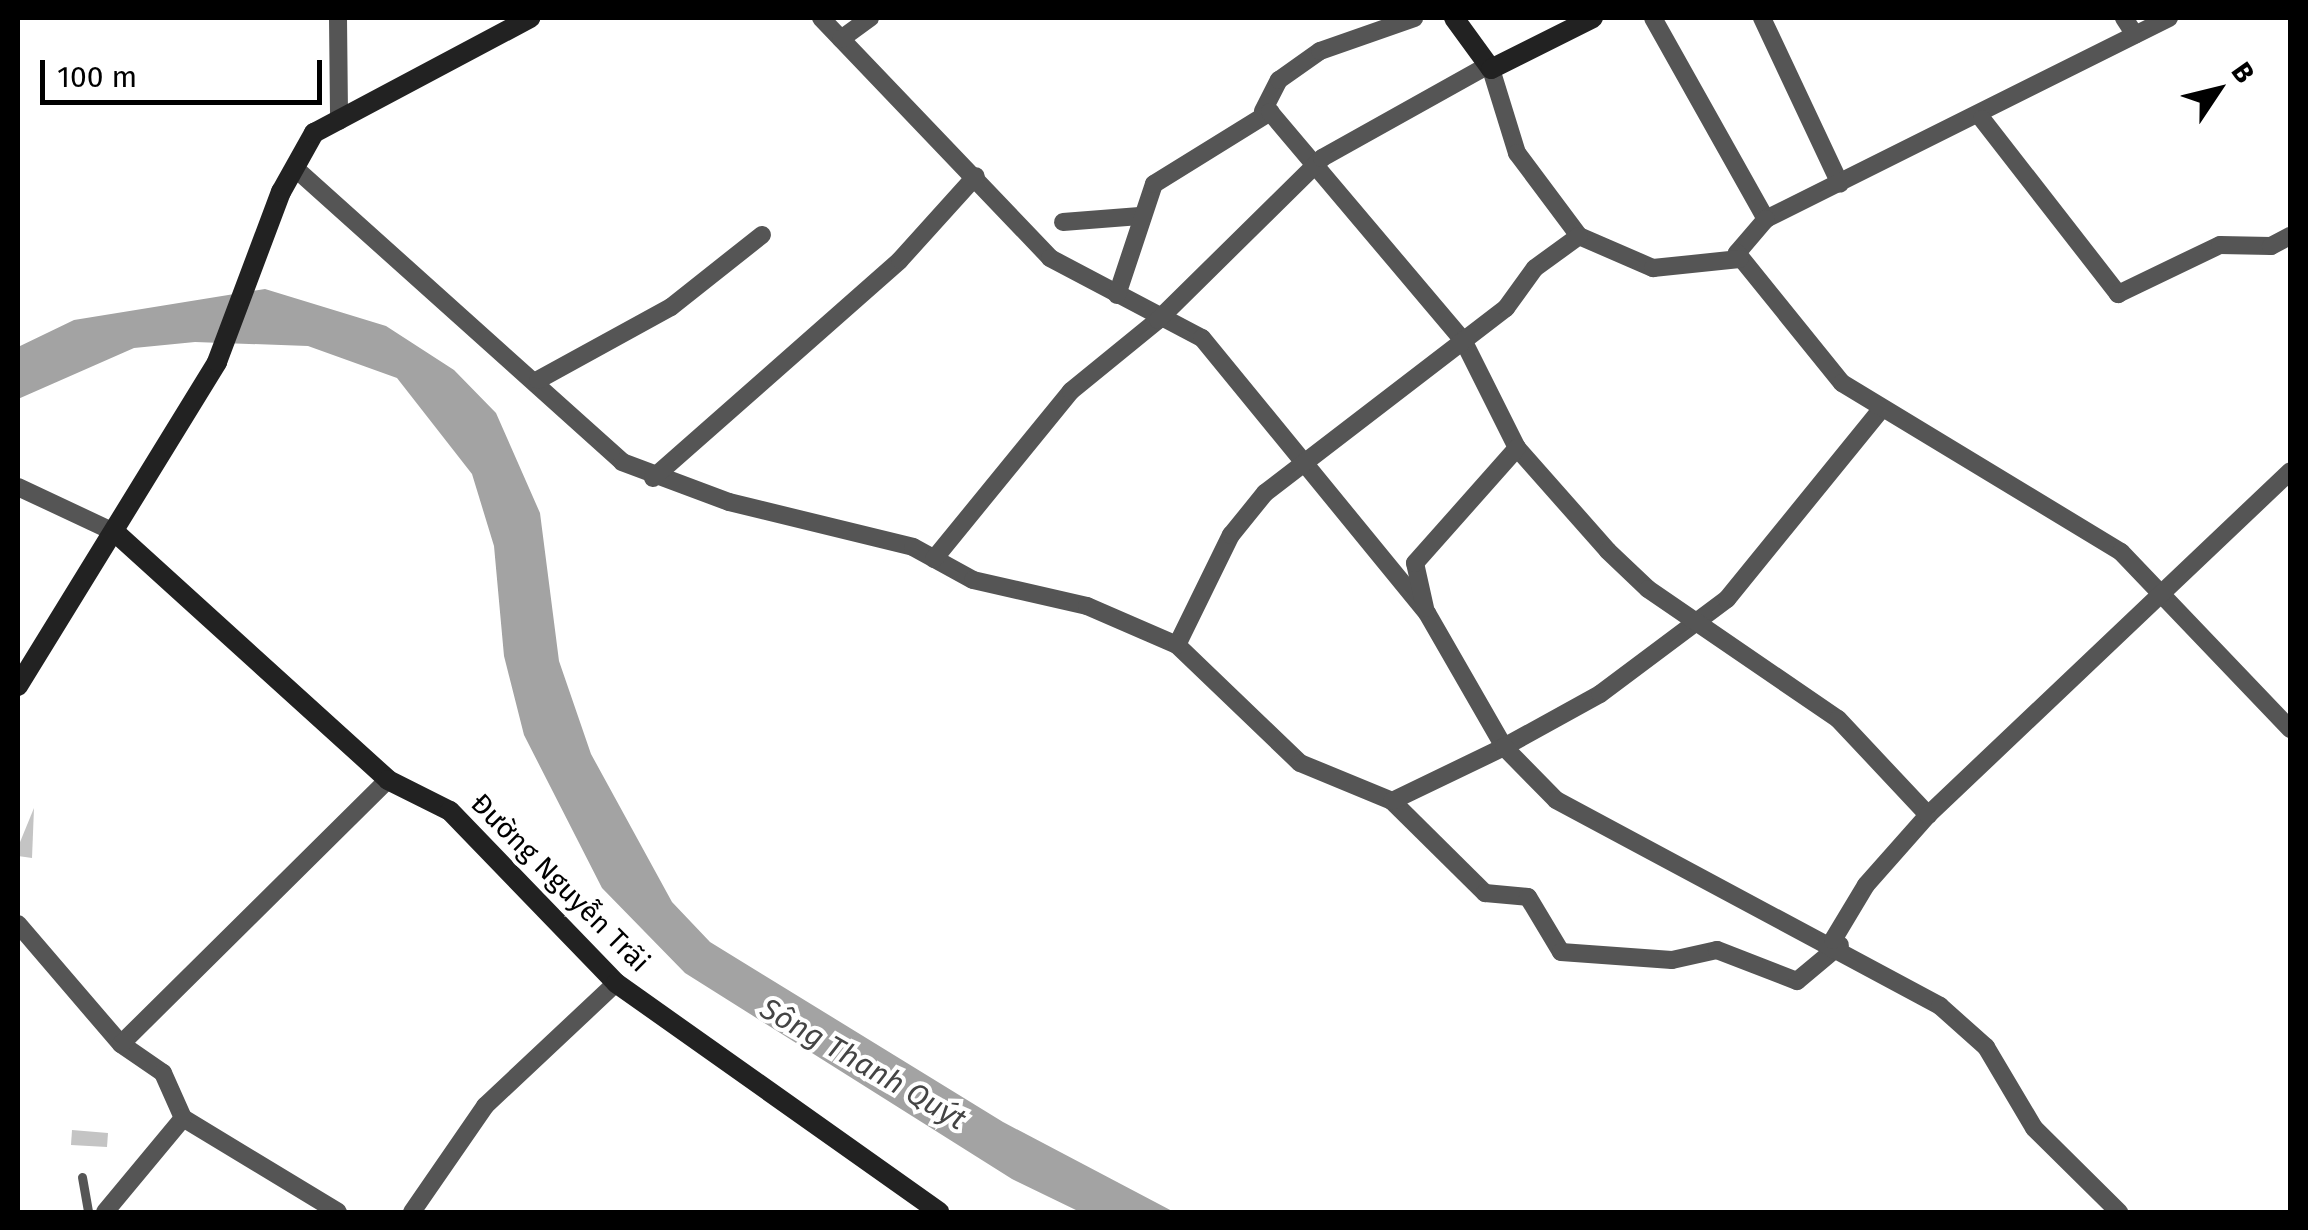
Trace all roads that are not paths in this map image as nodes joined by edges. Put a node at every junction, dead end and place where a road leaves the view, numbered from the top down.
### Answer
1 (338, 18) edge
2 (530, 18) edge
3 (822, 18) edge
4 (870, 18) edge
5 (1414, 18) edge
6 (1454, 18) edge
7 (1593, 18) edge
8 (1653, 18) edge
9 (1762, 18) edge
10 (2124, 18) edge
11 (2169, 18) edge
12 (2134, 35) junction
13 (841, 39) junction
14 (1488, 68) junction
15 (1263, 111) junction
16 (1982, 118) junction
17 (340, 122) junction
18 (296, 169) junction
19 (1315, 173) junction
20 (976, 176) junction
21 (1840, 184) junction
22 (1140, 216) junction
23 (1766, 220) junction
24 (1062, 222) dead end
25 (762, 235) dead end
26 (1579, 236) junction
27 (2290, 236) edge
28 (1740, 258) junction
29 (1117, 296) junction
30 (1158, 320) junction
31 (1463, 340) junction
32 (538, 380) junction
33 (1878, 413) junction
34 (1517, 448) junction
35 (1305, 458) junction
36 (2290, 472) edge
37 (652, 478) junction
38 (18, 486) edge
39 (116, 533) junction
40 (934, 558) junction
41 (2160, 595) junction
42 (1426, 613) junction
43 (1698, 620) junction
44 (1177, 646) junction
45 (18, 686) edge
46 (2290, 729) edge
47 (1504, 747) junction
48 (388, 780) junction
49 (1392, 801) junction
50 (1928, 816) junction
51 (18, 924) edge
52 (1837, 942) junction
53 (616, 983) junction
54 (121, 1044) junction
55 (183, 1118) junction
56 (82, 1177) dead end
57 (88, 1212) edge
58 (105, 1212) edge
59 (338, 1212) edge
60 (412, 1212) edge
61 (939, 1212) edge
62 (2119, 1212) edge

1 - 17 street
2 - 17 street
3 - 13 street
4 - 13 street
5 - 15 street
6 - 14 street
7 - 14 street
8 - 23 street
9 - 21 street
10 - 12 street
11 - 12 street
12 - 16 street
13 - 20 street
14 - 19 street
14 - 26 street
15 - 19 street
15 - 22 street
16 - 21 street
16 - 27 street
17 - 18 street
18 - 32 street
18 - 39 street
19 - 30 street
19 - 31 street
20 - 29 street
20 - 37 street
21 - 23 street
22 - 24 street
22 - 29 street
23 - 28 street
25 - 32 street
26 - 28 street
26 - 31 street
28 - 33 street
29 - 30 street
30 - 35 street
30 - 40 street
31 - 34 street
31 - 35 street
32 - 37 street
33 - 41 street
33 - 43 street
34 - 42 street
34 - 43 street
35 - 42 street
35 - 44 street
36 - 41 street
37 - 40 street
38 - 39 street
39 - 45 street
39 - 48 street, Đường Nguyễn Trãi
40 - 44 street
41 - 46 street
41 - 50 street
42 - 47 street
43 - 47 street
43 - 50 street
44 - 49 street
47 - 49 street
47 - 52 street
48 - 53 street, Đường Nguyễn Trãi
48 - 54 street
49 - 52 street
50 - 52 street
51 - 54 street
52 - 62 street
53 - 60 street
53 - 61 street, Đường Nguyễn Trãi
54 - 55 street
55 - 58 street
55 - 59 street
56 - 57 lane

